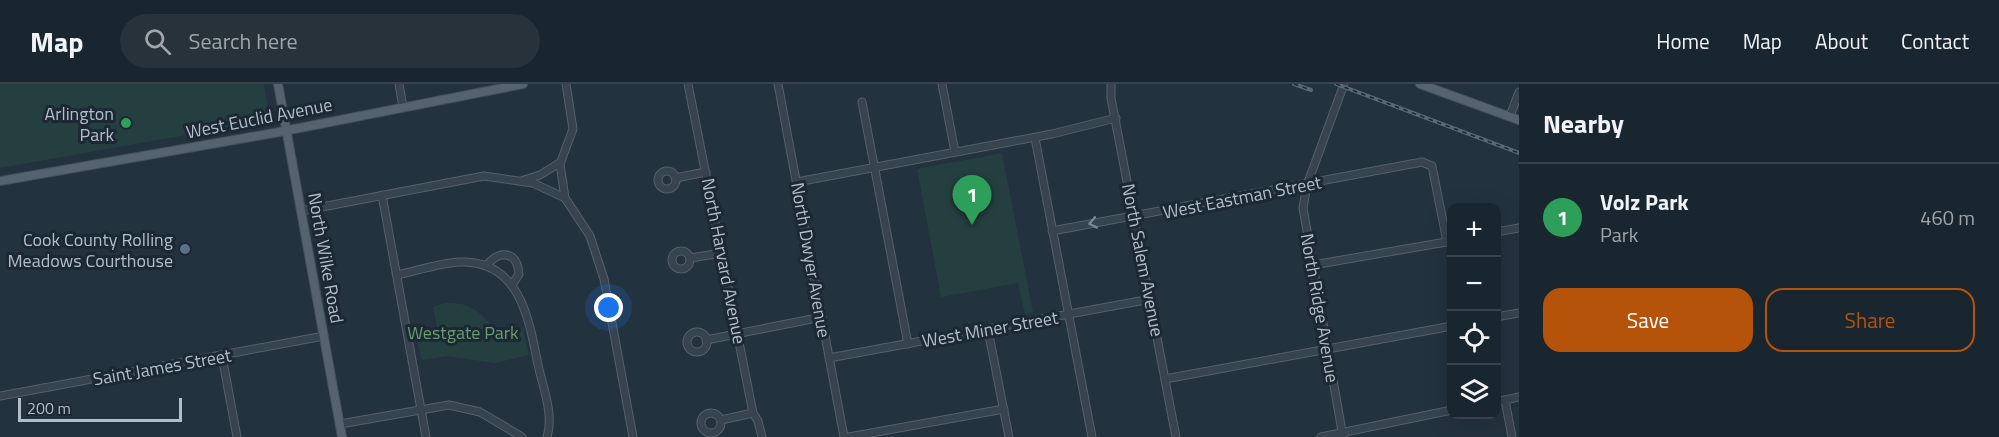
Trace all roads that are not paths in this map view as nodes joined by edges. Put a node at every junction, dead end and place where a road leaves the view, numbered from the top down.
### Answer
1 (278, 84) edge
2 (399, 84) edge
3 (523, 84) edge
4 (566, 84) edge
5 (688, 84) edge
6 (778, 84) edge
7 (942, 84) edge
8 (1111, 84) edge
9 (1344, 84) edge
10 (1420, 84) edge
11 (1519, 92) edge
12 (862, 102) dead end
13 (404, 107) junction
14 (1510, 116) junction
15 (1116, 118) junction
16 (1519, 120) edge
17 (286, 130) junction
18 (1035, 138) junction
19 (955, 152) junction
20 (561, 162) junction
21 (875, 167) junction
22 (706, 172) junction
23 (675, 178) dead end
24 (518, 180) junction
25 (0, 181) edge
26 (797, 182) junction
27 (1308, 185) junction
28 (382, 195) junction
29 (565, 198) junction
30 (301, 211) junction
31 (1135, 215) junction
32 (1519, 228) edge
33 (1447, 229) edge
34 (1052, 231) junction
35 (1501, 231) edge
36 (1447, 242) edge
37 (722, 253) junction
38 (690, 258) dead end
39 (486, 266) junction
40 (1313, 266) junction
41 (397, 275) junction
42 (512, 285) junction
43 (1151, 299) junction
44 (1519, 313) edge
45 (1068, 315) junction
46 (1501, 316) edge
47 (822, 317) junction
48 (1447, 327) edge
49 (988, 330) junction
50 (739, 333) junction
51 (324, 336) junction
52 (706, 339) dead end
53 (908, 344) junction
54 (1326, 349) junction
55 (222, 356) junction
56 (829, 358) junction
57 (1165, 379) junction
58 (0, 396) edge
59 (1519, 397) edge
60 (1505, 400) junction
61 (1501, 401) edge
62 (419, 408) junction
63 (1004, 410) junction
64 (1447, 411) edge
65 (753, 413) junction
66 (721, 420) dead end
67 (340, 424) junction
68 (1343, 434) edge
69 (237, 437) edge
70 (342, 437) edge
71 (426, 437) edge
72 (522, 437) edge
73 (547, 437) edge
74 (633, 437) edge
75 (762, 437) edge
76 (844, 437) edge
77 (849, 437) edge
78 (1009, 437) edge
79 (1092, 437) edge
80 (1176, 437) edge
81 (1321, 437) edge
82 (1512, 437) edge

1 - 17 main road, North Wilke Road
2 - 13 street
3 - 13 main road, West Euclid Avenue
4 - 20 street
5 - 22 street, North Harvard Avenue
6 - 26 street, North Dwyer Avenue
7 - 19 street
8 - 15 street, North Salem Avenue
9 - 27 street, North Ridge Avenue
10 - 14 main road
11 - 14 street
12 - 21 street
13 - 17 main road, West Euclid Avenue
14 - 16 main road
15 - 18 street
15 - 31 street, North Salem Avenue
17 - 25 main road, West Euclid Avenue
17 - 30 main road, North Wilke Road
18 - 19 street
18 - 34 street
19 - 21 street
20 - 24 street
20 - 29 street
21 - 26 street
21 - 53 street
22 - 23 street
22 - 37 street, North Harvard Avenue
24 - 28 street
24 - 29 street
26 - 47 street, North Dwyer Avenue
27 - 31 street, West Eastman Street
27 - 33 street, West Eastman Street
27 - 40 street, North Ridge Avenue
28 - 30 street
28 - 41 street
29 - 74 street
30 - 51 main road, North Wilke Road
31 -> 34 street, West Eastman Street
31 - 43 street, North Salem Avenue
32 - 35 street
34 - 45 street
36 - 40 street
37 - 38 street
37 - 50 street, North Harvard Avenue
39 - 41 street
39 - 42 street
39 - 42 street
40 - 54 street, North Ridge Avenue
41 - 62 street
42 - 73 street
43 - 45 street, West Miner Street
43 - 57 street, North Salem Avenue
44 - 46 street
45 - 49 street, West Miner Street
45 - 79 street
47 - 50 street
47 - 56 street, North Dwyer Avenue
48 - 54 street
49 - 53 street, West Miner Street
49 - 63 street
50 - 52 street
50 - 65 street, North Harvard Avenue
51 - 55 street, Saint James Street
51 - 67 main road, North Wilke Road
53 - 56 street, West Miner Street
54 - 57 street
54 - 68 street, North Ridge Avenue
55 - 58 street, Saint James Street
55 - 69 street
56 - 76 street, North Dwyer Avenue
57 - 80 street, North Salem Avenue
59 - 60 street
60 - 61 street
60 - 82 street
62 - 67 street
62 - 71 street
62 - 72 street
63 - 77 street
63 - 78 street
64 - 68 street
65 - 66 street
65 - 75 street, North Harvard Avenue
67 - 70 main road, North Wilke Road
68 - 81 street

